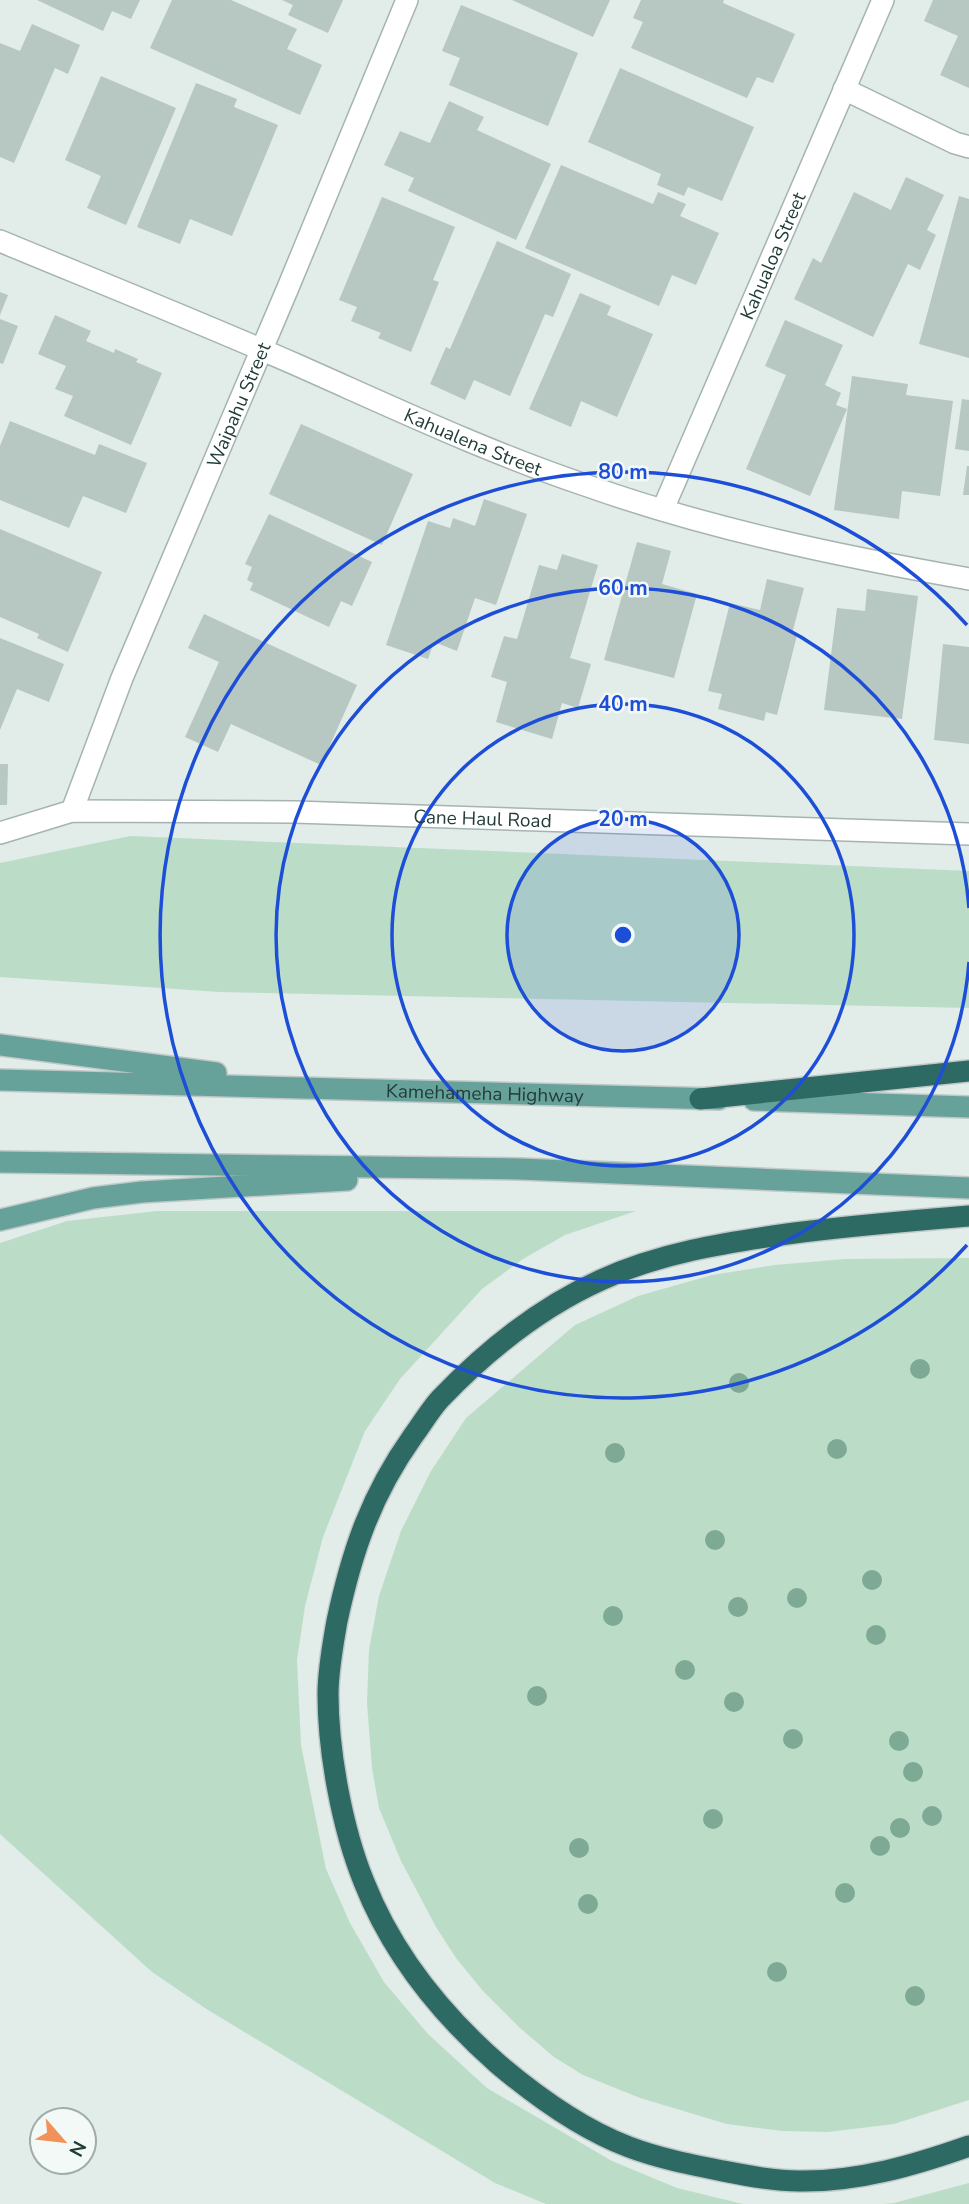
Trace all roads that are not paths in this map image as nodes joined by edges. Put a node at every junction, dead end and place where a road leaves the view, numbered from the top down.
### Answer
1 (407, 0) edge
2 (883, 0) edge
3 (844, 89) junction
4 (969, 147) edge
5 (0, 242) edge
6 (262, 350) junction
7 (663, 509) junction
8 (969, 579) edge
9 (72, 811) junction
10 (0, 834) edge
11 (969, 834) edge
12 (0, 1045) edge
13 (969, 1071) edge
14 (0, 1080) edge
15 (337, 1088) junction
16 (700, 1099) junction
17 (969, 1107) edge
18 (0, 1161) edge
19 (520, 1169) junction
20 (969, 1188) edge
21 (969, 1216) edge
22 (0, 1220) edge
23 (969, 2146) edge

1 - 6 street, Waipahu Street
2 - 3 street, Kahualoa Street
3 - 4 street
3 - 7 street, Kahualoa Street
5 - 6 street, Kahualena Street
6 - 7 street, Kahualena Street
6 - 9 street, Waipahu Street
7 - 8 street, Kahualena Street
9 - 10 street, Cane Haul Road
9 - 11 street, Cane Haul Road
12 - 15 main road
13 - 16 highway
14 - 15 main road, Kamehameha Highway
15 - 16 main road, Kamehameha Highway
16 - 17 main road, Kamehameha Highway
18 - 19 main road
19 - 20 main road
19 - 22 main road
21 - 23 highway

